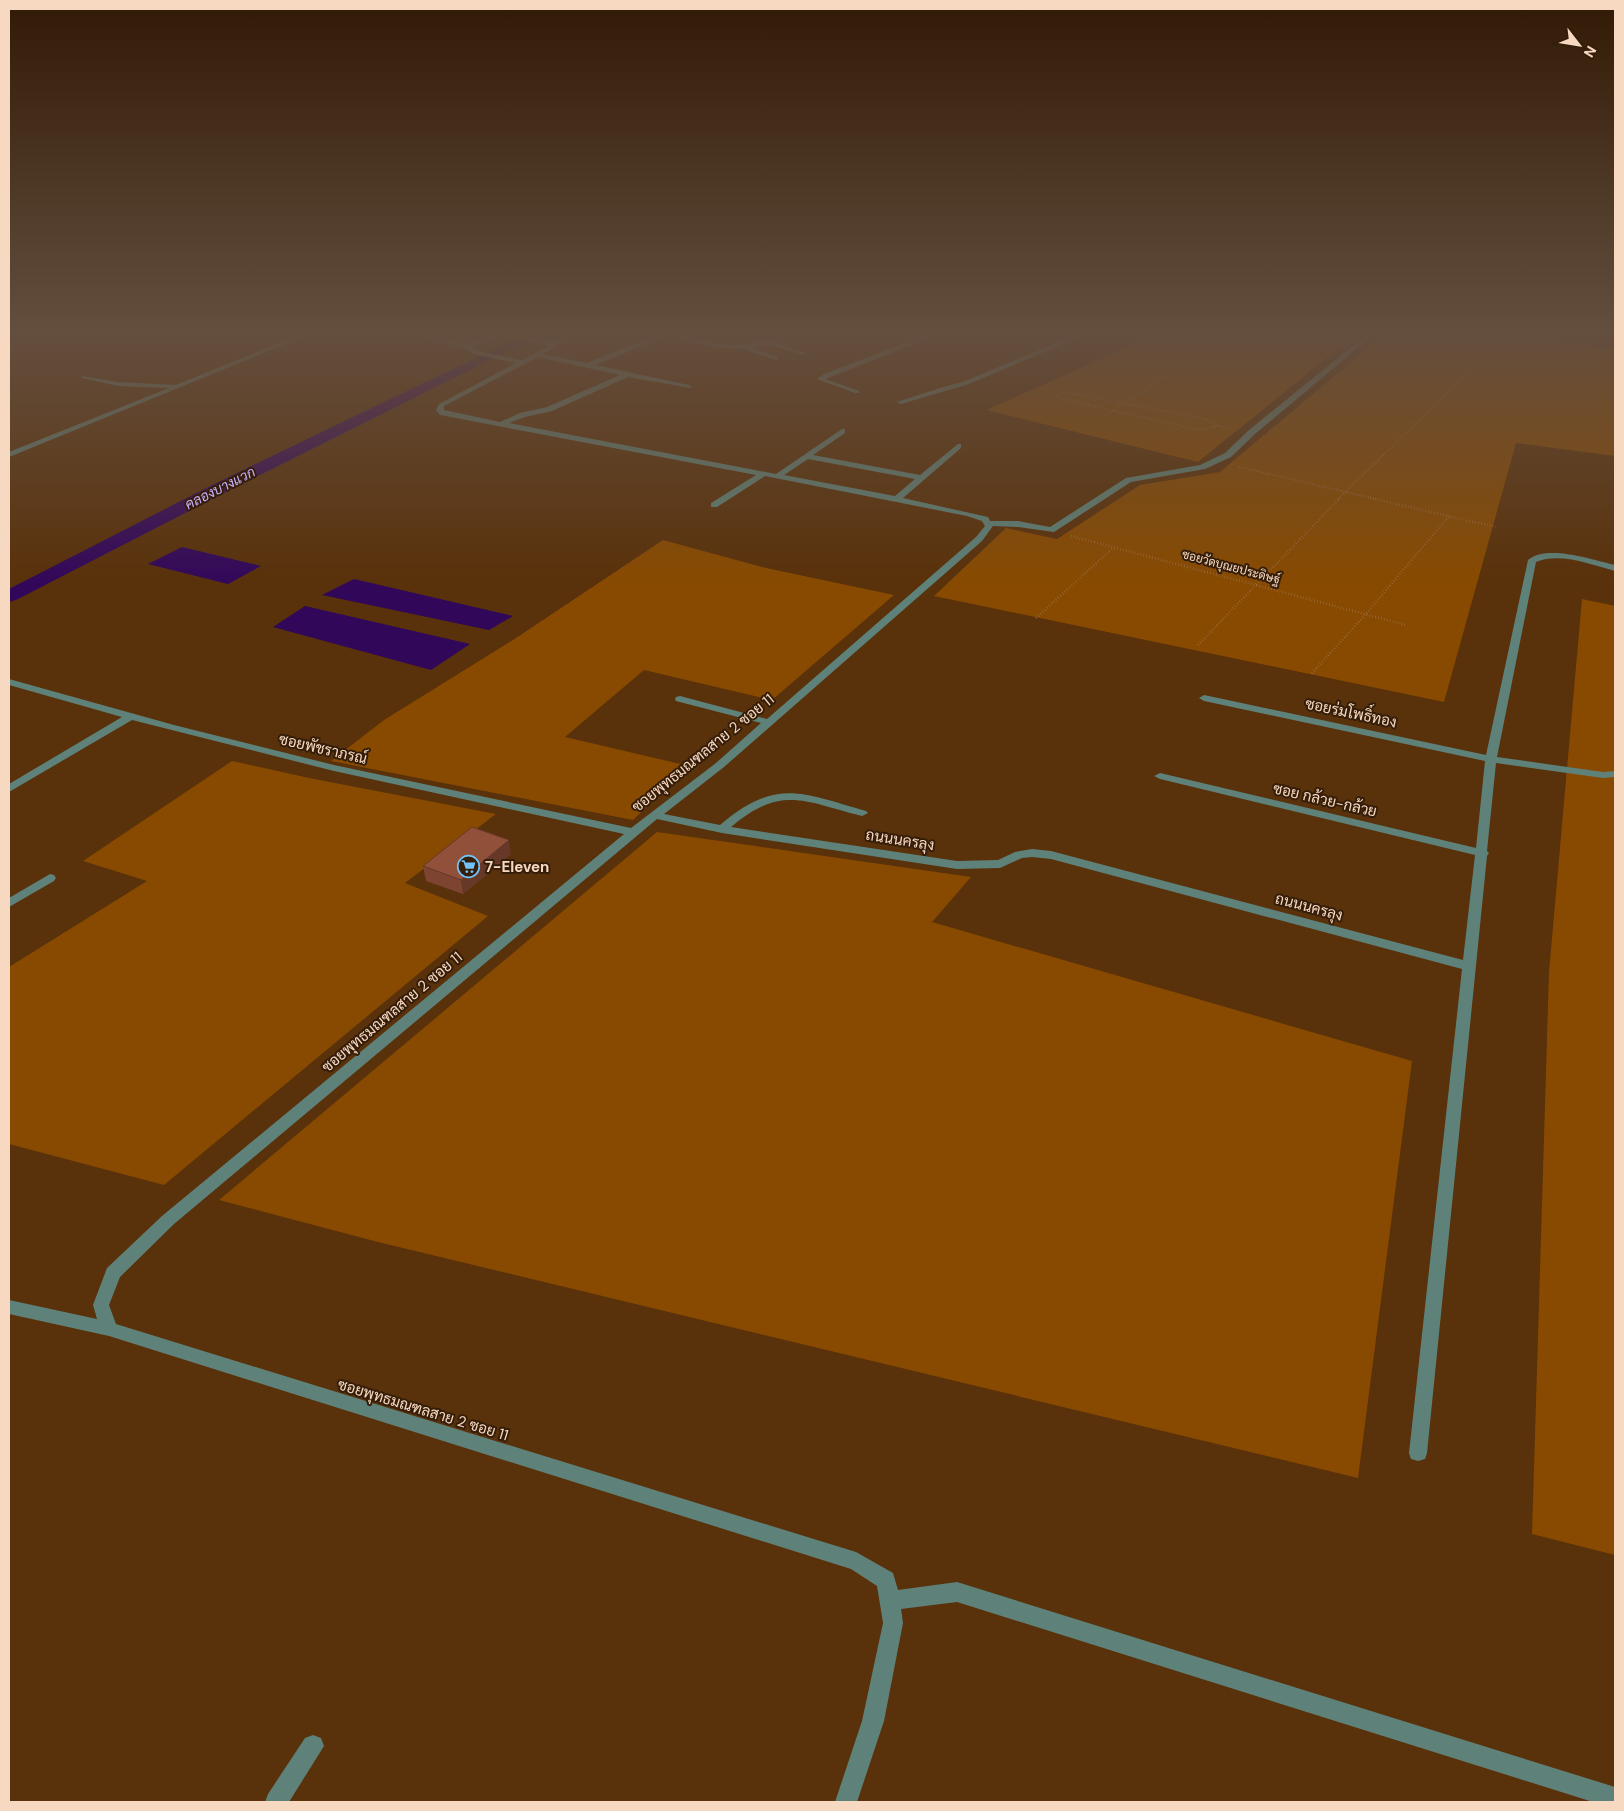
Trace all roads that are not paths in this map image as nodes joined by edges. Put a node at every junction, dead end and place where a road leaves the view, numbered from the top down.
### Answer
1 (107, 416) edge
2 (456, 416) edge
3 (528, 416) edge
4 (1272, 416) edge
5 (501, 424) junction
6 (842, 431) dead end
7 (958, 446) dead end
8 (9, 455) edge
9 (806, 456) junction
10 (770, 476) junction
11 (921, 478) junction
12 (897, 499) junction
13 (714, 505) dead end
14 (988, 523) junction
15 (1615, 568) edge
16 (9, 682) edge
17 (1204, 698) dead end
18 (680, 699) dead end
19 (132, 716) junction
20 (768, 722) junction
21 (1491, 759) junction
22 (1615, 774) edge
23 (1160, 776) dead end
24 (9, 789) edge
25 (862, 813) dead end
26 (654, 815) junction
27 (722, 829) junction
28 (633, 832) junction
29 (1483, 853) junction
30 (50, 878) dead end
31 (9, 903) edge
32 (1468, 966) junction
33 (9, 1307) edge
34 (109, 1329) junction
35 (1418, 1453) dead end
36 (889, 1601) junction
37 (313, 1746) dead end
38 (1615, 1798) edge
39 (276, 1802) edge
40 (846, 1802) edge

1 - 8 street
2 - 5 street
3 - 5 street
4 - 14 street
5 - 10 street
6 - 9 street
7 - 11 street
9 - 10 street
9 - 11 street
10 - 12 street
10 - 13 street
11 - 12 street
12 - 14 street
14 - 20 street, ซอยพุทธมณฑลสาย 2 ซอย 11
15 - 21 street
16 - 19 street, ซอยพัชราภรณ์
17 - 21 street, ซอยร่มโพธิ์ทอง
18 - 20 street
19 - 24 street
19 - 28 street, ซอยพัชราภรณ์
20 - 26 street, ซอยพุทธมณฑลสาย 2 ซอย 11
21 - 22 street, ซอยร่มโพธิ์ทอง
21 - 29 street
23 - 29 street, ซอย กล้วย-กล้วย
25 - 27 street
26 - 27 street, ถนนนครลุง
26 - 28 street, ซอยพุทธมณฑลสาย 2 ซอย 11
27 - 32 street, ถนนนครลุง
28 - 34 street, ซอยพุทธมณฑลสาย 2 ซอย 11
29 - 32 street
30 - 31 street
32 - 35 street
33 - 34 street
34 - 36 street, ซอยพุทธมณฑลสาย 2 ซอย 11
36 - 38 street
36 - 40 street, ซอยพุทธมณฑลสาย 2 ซอย 11
37 - 39 street

